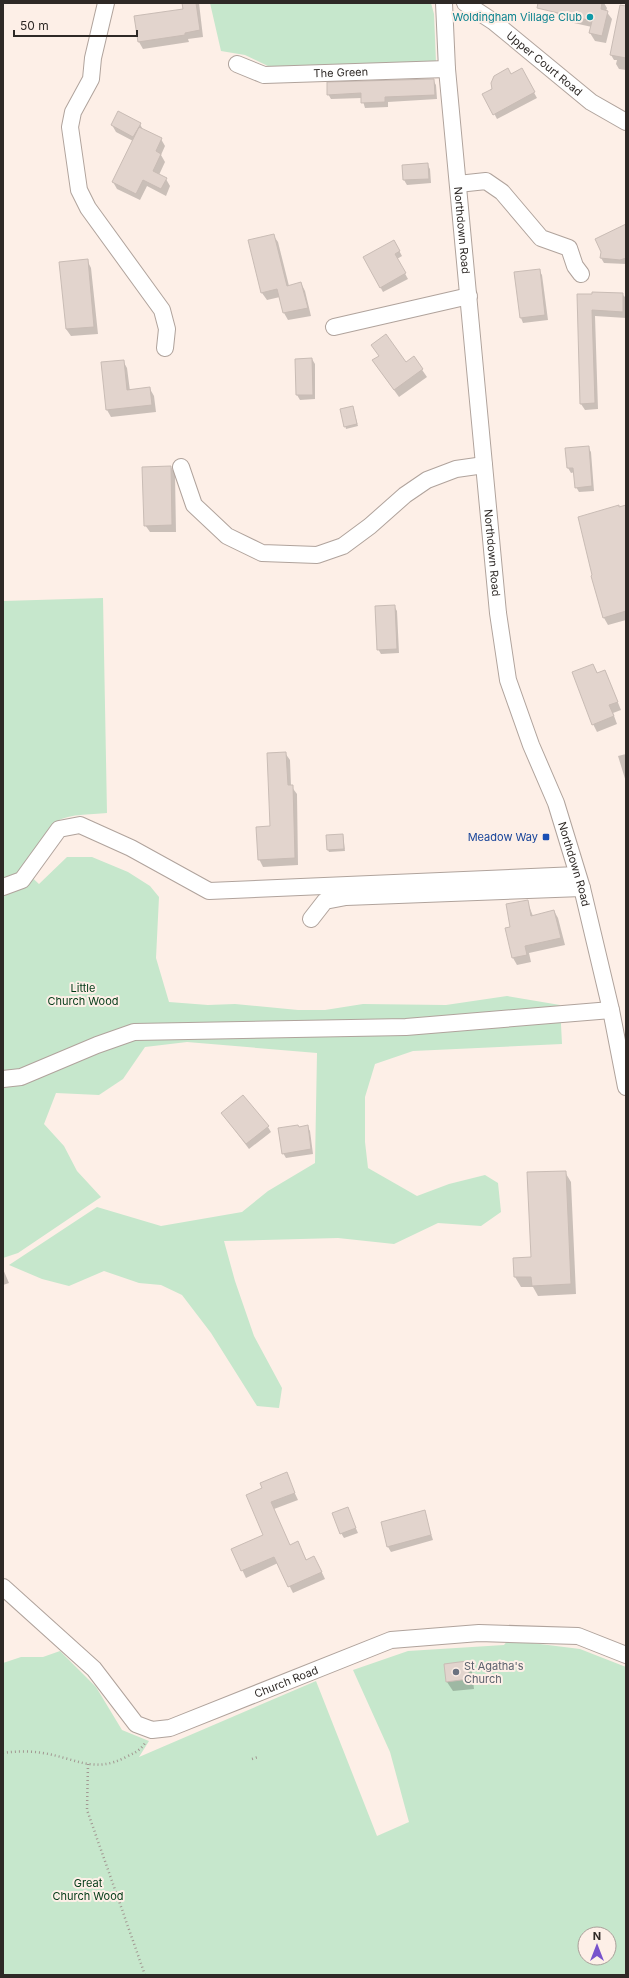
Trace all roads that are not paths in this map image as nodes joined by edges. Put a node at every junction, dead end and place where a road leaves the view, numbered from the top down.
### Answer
1 (106, 3) edge
2 (444, 3) edge
3 (465, 3) edge
4 (237, 64) dead end
5 (446, 69) junction
6 (626, 122) edge
7 (458, 184) junction
8 (581, 274) dead end
9 (469, 296) junction
10 (334, 327) dead end
11 (165, 348) dead end
12 (484, 465) junction
13 (181, 467) dead end
14 (580, 881) junction
15 (3, 887) edge
16 (311, 919) dead end
17 (611, 1010) junction
18 (3, 1079) edge
19 (626, 1087) edge
20 (3, 1587) edge
21 (626, 1655) edge

1 - 11 street
2 - 5 street, Northdown Road
3 - 6 street, Upper Court Road
4 - 5 street, The Green
5 - 7 street, Northdown Road
7 - 8 street
7 - 9 street, Northdown Road
9 - 10 street
9 - 12 street, Northdown Road
12 - 13 street
12 - 14 street, Northdown Road
14 - 15 street
14 - 16 street
14 - 17 street, Northdown Road
17 - 18 street
17 - 19 street, Northdown Road
20 - 21 street, Church Road

